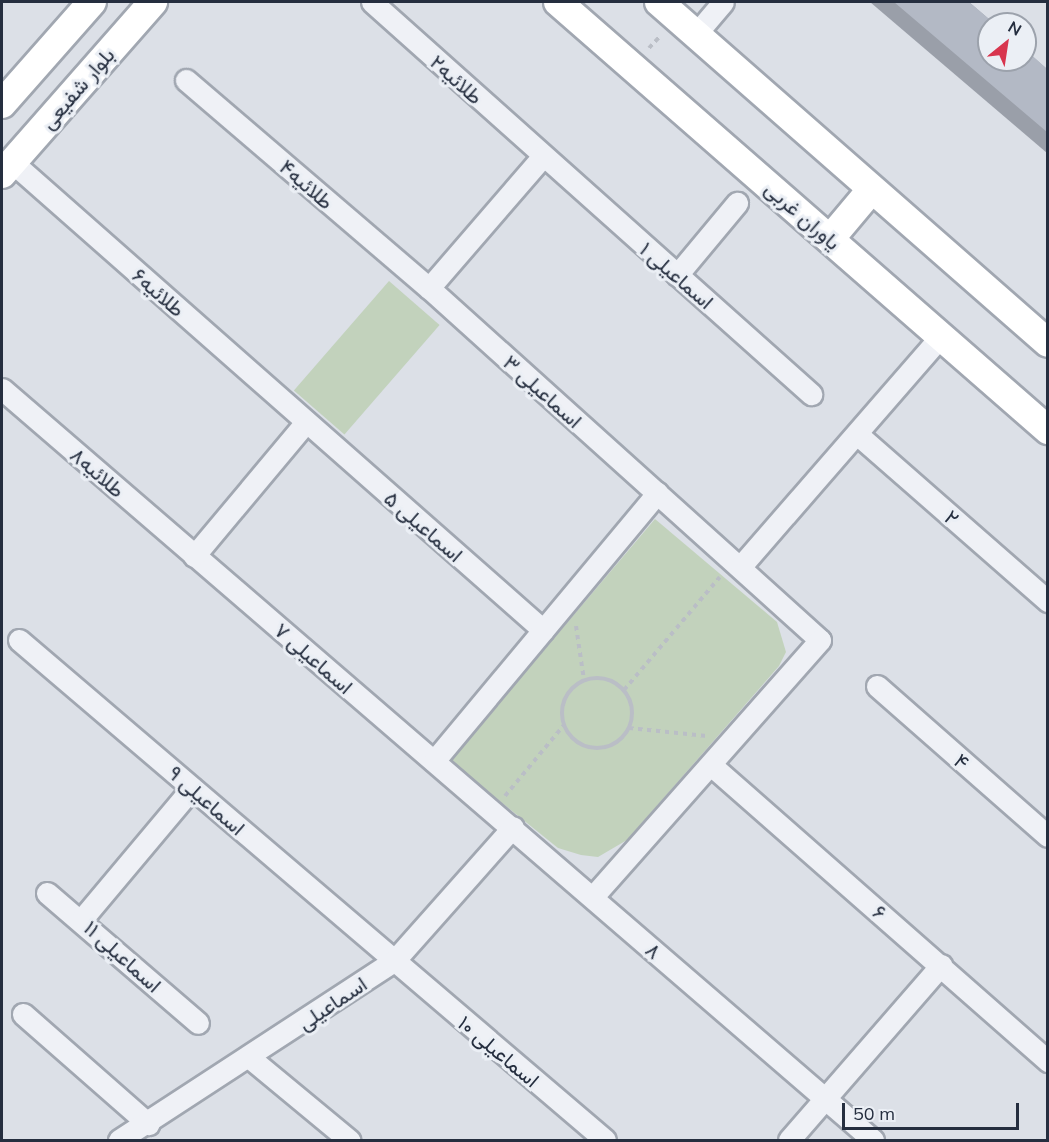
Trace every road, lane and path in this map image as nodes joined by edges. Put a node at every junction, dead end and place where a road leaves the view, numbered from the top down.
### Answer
1 (92, 2) edge
2 (153, 2) edge
3 (372, 2) edge
4 (558, 2) edge
5 (723, 2) edge
6 (677, 18) edge
7 (632, 67) junction
8 (186, 80) dead end
9 (2, 104) edge
10 (543, 156) junction
11 (7, 168) edge
12 (871, 190) junction
13 (737, 202) dead end
14 (830, 239) junction
15 (677, 275) junction
16 (429, 288) junction
17 (941, 336) junction
18 (1047, 344) edge
19 (2, 389) edge
20 (811, 394) dead end
21 (306, 422) junction
22 (1047, 430) edge
23 (857, 434) junction
24 (657, 493) junction
25 (194, 556) junction
26 (737, 563) junction
27 (572, 595) junction
28 (1047, 601) edge
29 (543, 630) junction
30 (19, 640) dead end
31 (584, 680) junction
32 (877, 686) dead end
33 (624, 691) junction
34 (564, 725) junction
35 (629, 728) junction
36 (731, 739) junction
37 (434, 761) junction
38 (711, 765) junction
39 (192, 788) junction
40 (494, 810) junction
41 (513, 827) junction
42 (1047, 836) edge
43 (46, 892) dead end
44 (593, 897) junction
45 (82, 919) junction
46 (394, 961) junction
47 (941, 965) junction
48 (23, 1014) dead end
49 (198, 1023) dead end
50 (250, 1058) junction
51 (1047, 1061) edge
52 (824, 1100) junction
53 (148, 1124) junction
54 (118, 1140) edge
55 (349, 1140) edge
56 (605, 1140) edge
57 (789, 1140) edge
58 (873, 1140) edge

1 - 9 main road
2 - 11 main road, بلوار شفیعی
3 - 10 street, طلائیه۲
4 - 7 main road, یاوران غربی
5 - 6 street
6 - 7 path
6 - 12 main road
7 - 14 main road, یاوران غربی
8 - 16 street, طلائیه۴
10 - 15 street, اسماعیلی ۱
10 - 16 street
11 - 21 street, طلائیه۶
12 - 14 main road
12 - 18 main road
13 - 15 street
14 - 17 main road, یاوران غربی
15 - 20 street, اسماعیلی ۱
16 - 24 street, اسماعیلی ۳
17 - 22 main road, یاوران غربی
17 - 23 street
19 - 25 street, طلائیه۸
21 - 25 street
21 - 29 street, اسماعیلی ۵
23 - 26 street
23 - 28 street, ۲
24 - 26 street, اسماعیلی ۳
24 - 27 street
25 - 37 street, اسماعیلی ۷
26 - 33 path
26 - 36 street, اسماعیلی ۳
27 - 29 street
27 - 31 path
29 - 37 street
30 - 39 street, اسماعیلی ۹
31 - 33 path
31 - 34 path
32 - 42 street, ۴
33 - 35 path
34 - 35 path
34 - 40 path
35 - 36 path
36 - 38 street
37 - 40 street, ۸
38 - 44 street
38 - 47 street, ۶
39 - 45 street
39 - 46 street, اسماعیلی ۹
40 - 41 street, ۸
41 - 44 street, ۸
41 - 46 street, اسماعیلی
43 - 45 street, اسماعیلی ۱۱
44 - 52 street, ۸
45 - 49 street, اسماعیلی ۱۱
46 - 50 street, اسماعیلی
46 - 56 street, اسماعیلی ۱۰
47 - 51 street, ۶
47 - 52 street
48 - 53 street
50 - 53 street, اسماعیلی
50 - 55 street
52 - 57 street
52 - 58 street, ۸
53 - 54 street, اسماعیلی

